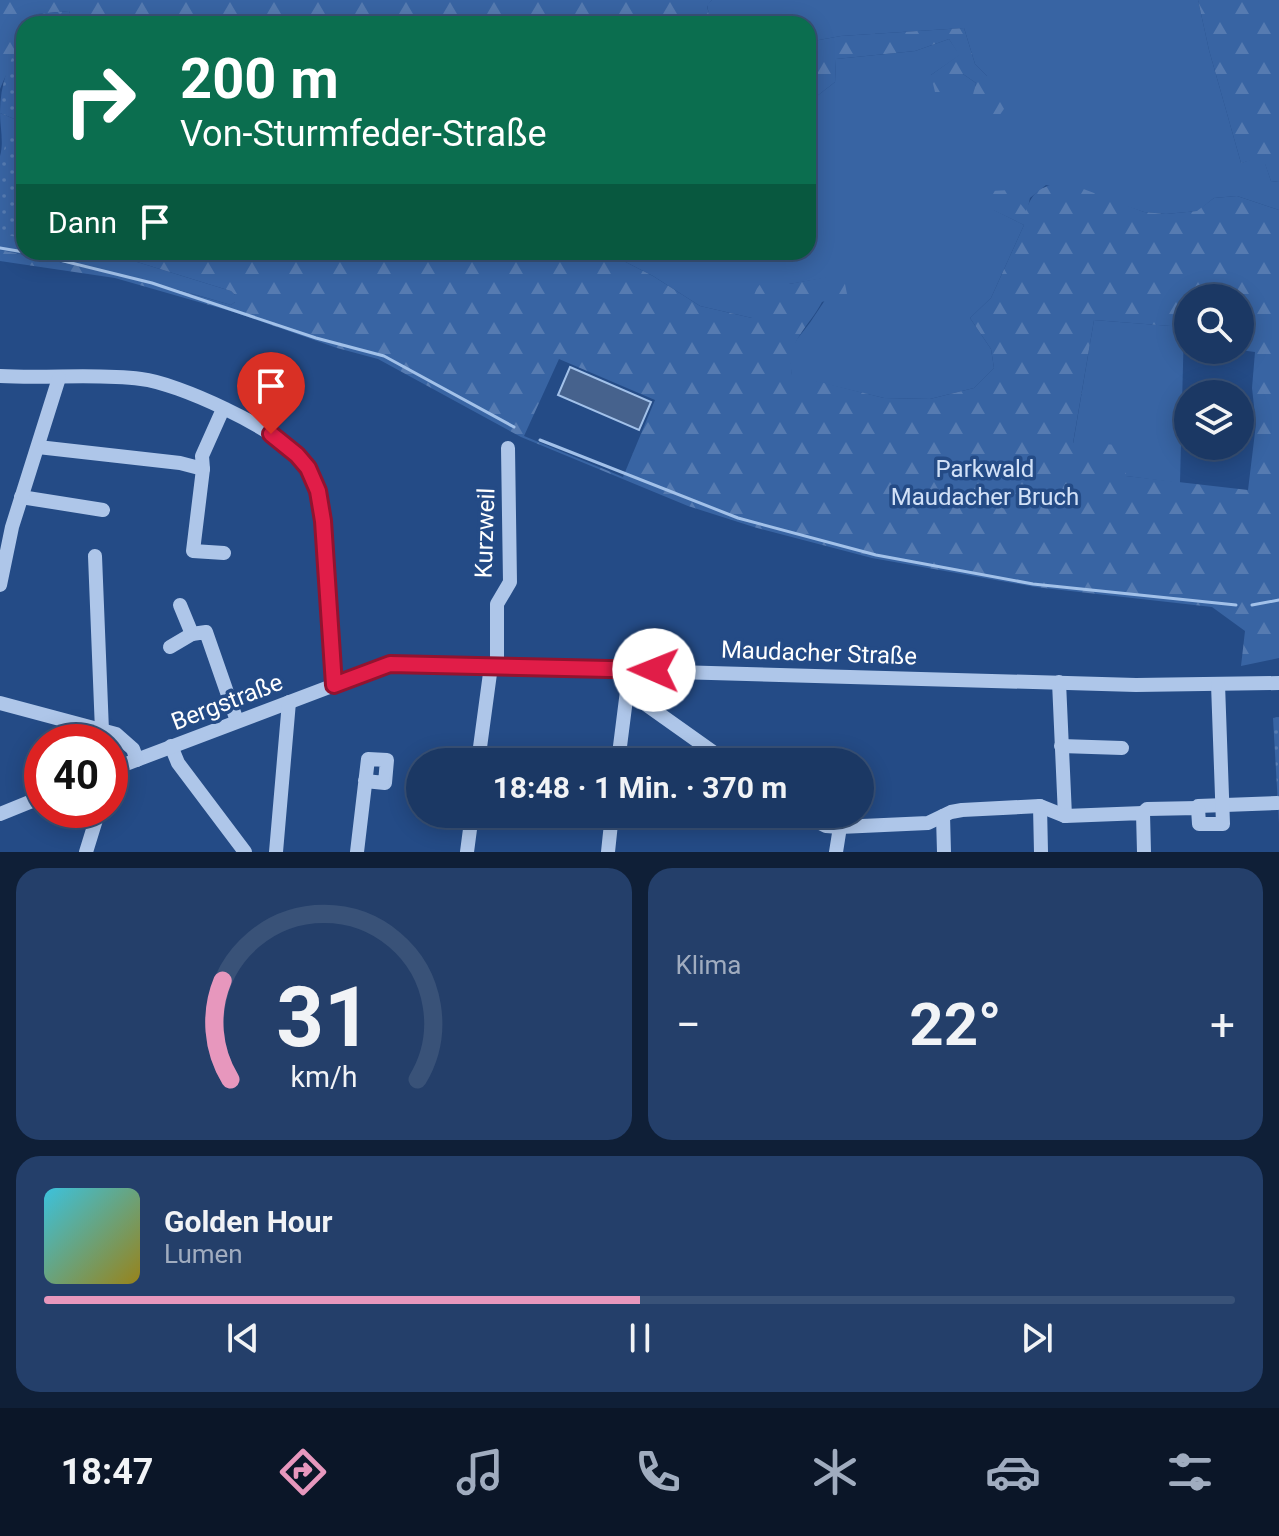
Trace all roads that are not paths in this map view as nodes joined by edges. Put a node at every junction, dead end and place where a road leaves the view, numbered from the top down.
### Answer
1 (0, 376) edge
2 (59, 378) junction
3 (223, 409) junction
4 (38, 447) junction
5 (508, 448) dead end
6 (203, 469) junction
7 (21, 497) junction
8 (103, 510) dead end
9 (224, 553) dead end
10 (95, 556) dead end
11 (0, 585) edge
12 (180, 605) dead end
13 (192, 634) junction
14 (170, 647) dead end
15 (494, 666) junction
16 (623, 670) junction
17 (359, 675) joint
18 (1059, 682) junction
19 (1279, 683) edge
20 (1218, 684) junction
21 (334, 685) junction
22 (627, 691) junction
23 (289, 702) junction
24 (0, 703) edge
25 (237, 721) junction
26 (76, 724) edge
27 (102, 724) edge
28 (128, 744) edge
29 (171, 746) junction
30 (1061, 746) junction
31 (480, 748) edge
32 (620, 748) edge
33 (707, 748) edge
34 (1122, 748) dead end
35 (137, 760) junction
36 (128, 764) edge
37 (365, 781) dead end
38 (1277, 803) dead end
39 (24, 804) edge
40 (1222, 805) junction
41 (1040, 806) junction
42 (1143, 813) junction
43 (0, 814) edge
44 (943, 816) junction
45 (1065, 816) junction
46 (874, 825) edge
47 (93, 828) edge
48 (470, 828) edge
49 (611, 828) edge
50 (840, 828) edge
51 (86, 852) edge
52 (245, 852) edge
53 (276, 852) edge
54 (357, 852) edge
55 (467, 852) edge
56 (608, 852) edge
57 (836, 852) edge
58 (944, 852) edge
59 (1041, 852) edge
60 (1144, 852) edge

1 - 2 street
2 - 3 street
2 - 4 street
3 - 6 street
3 - 21 street
4 - 6 street
4 - 7 street
5 - 15 street, Kurzweil
6 - 9 street
7 - 8 street
7 - 11 street
10 - 27 street
12 - 13 street
13 - 14 street
13 - 25 street
15 - 16 street, Maudacher Straße
15 - 17 street, Maudacher Straße
15 - 31 street, Kurzweil
16 - 18 street, Maudacher Straße
16 - 22 street
17 - 21 street, Bergstraße
18 - 20 street, Maudacher Straße
18 - 30 street
19 - 20 street, Maudacher Straße
20 - 40 street
21 - 23 street, Bergstraße
22 - 32 street
22 - 33 street
23 - 25 street, Bergstraße
23 - 53 street
24 - 26 street
25 - 29 street, Bergstraße
28 - 35 street
29 - 35 street, Bergstraße
29 - 52 street
30 - 34 street
30 - 45 street
35 - 36 street, Bergstraße
37 - 54 street
38 - 40 street
39 - 43 street
40 - 42 street
41 - 44 street
41 - 45 street
41 - 59 street
42 - 45 street
42 - 60 street
44 - 46 street
44 - 58 street
47 - 51 street
48 - 55 street
49 - 56 street
50 - 57 street

